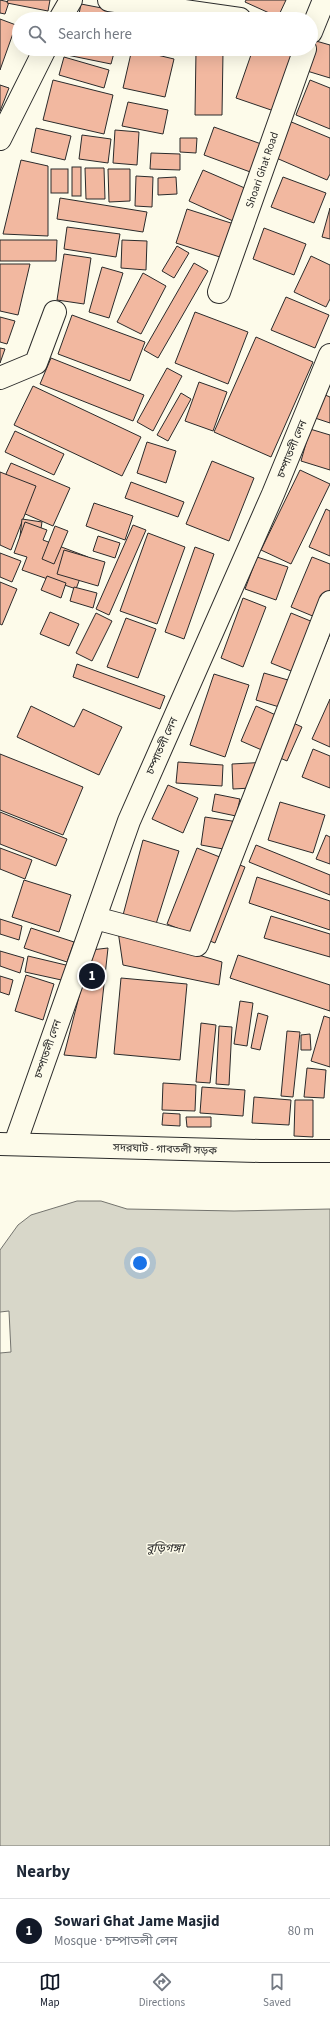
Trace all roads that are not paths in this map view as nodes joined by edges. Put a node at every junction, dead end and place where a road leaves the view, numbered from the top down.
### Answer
1 (71, 0) edge
2 (109, 0) edge
3 (324, 0) edge
4 (64, 12) edge
5 (192, 12) edge
6 (318, 23) edge
7 (42, 56) edge
8 (303, 56) edge
9 (0, 139) edge
10 (219, 292) dead end
11 (55, 312) dead end
12 (330, 355) edge
13 (0, 378) edge
14 (330, 602) edge
15 (95, 918) junction
16 (7, 1144) edge
17 (330, 1151) edge

1 - 4 main road
2 - 5 main road
3 - 6 main road
7 - 9 main road
8 - 10 main road, Shoari Ghat Road
11 - 13 main road
12 - 15 main road, চম্পাতলী লেন
14 - 15 main road
15 - 16 main road, চম্পাতলী লেন
16 - 17 main road, সদরঘাট - গাবতলী সড়ক

